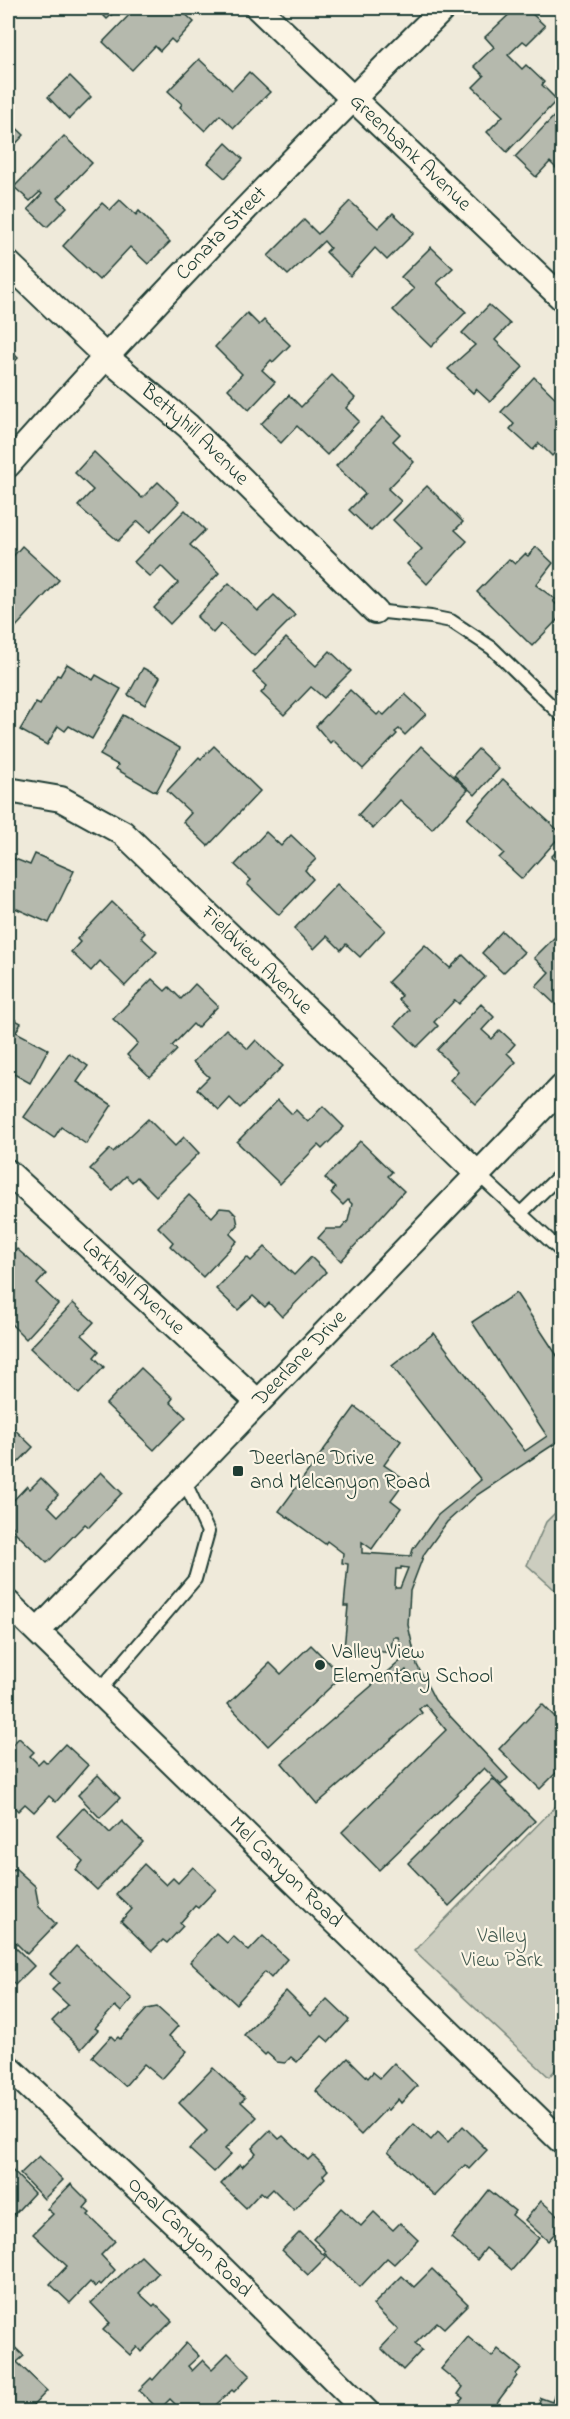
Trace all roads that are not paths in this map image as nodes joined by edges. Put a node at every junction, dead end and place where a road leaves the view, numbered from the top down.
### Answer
1 (258, 8) edge
2 (444, 8) edge
3 (353, 98) junction
4 (8, 262) edge
5 (562, 298) edge
6 (105, 356) junction
7 (8, 465) edge
8 (375, 611) joint
9 (562, 716) edge
10 (8, 790) edge
11 (562, 1088) edge
12 (8, 1172) edge
13 (562, 1173) edge
14 (479, 1175) junction
15 (521, 1213) junction
16 (562, 1252) edge
17 (258, 1402) junction
18 (184, 1480) junction
19 (8, 1603) edge
20 (39, 1631) junction
21 (99, 1690) junction
22 (8, 2067) edge
23 (562, 2142) edge
24 (368, 2412) edge

1 - 3 street, Greenbank Avenue
2 - 3 street, Conata Street
3 - 5 street, Greenbank Avenue
3 - 6 street, Conata Street
4 - 6 street, Bettyhill Avenue
6 - 7 street, Conata Street
6 - 8 street, Bettyhill Avenue
8 - 9 lane
10 - 14 street, Fieldview Avenue
11 - 14 street, Deerlane Drive
12 - 17 street, Larkhall Avenue
13 - 15 lane
14 - 15 lane
14 - 17 street, Deerlane Drive
15 - 16 lane
17 - 18 street, Deerlane Drive
18 - 20 street, Deerlane Drive
18 - 21 lane
19 - 20 street, Mel Canyon Road
20 - 21 street, Mel Canyon Road
21 - 23 street, Mel Canyon Road
22 - 24 street, Opal Canyon Road

